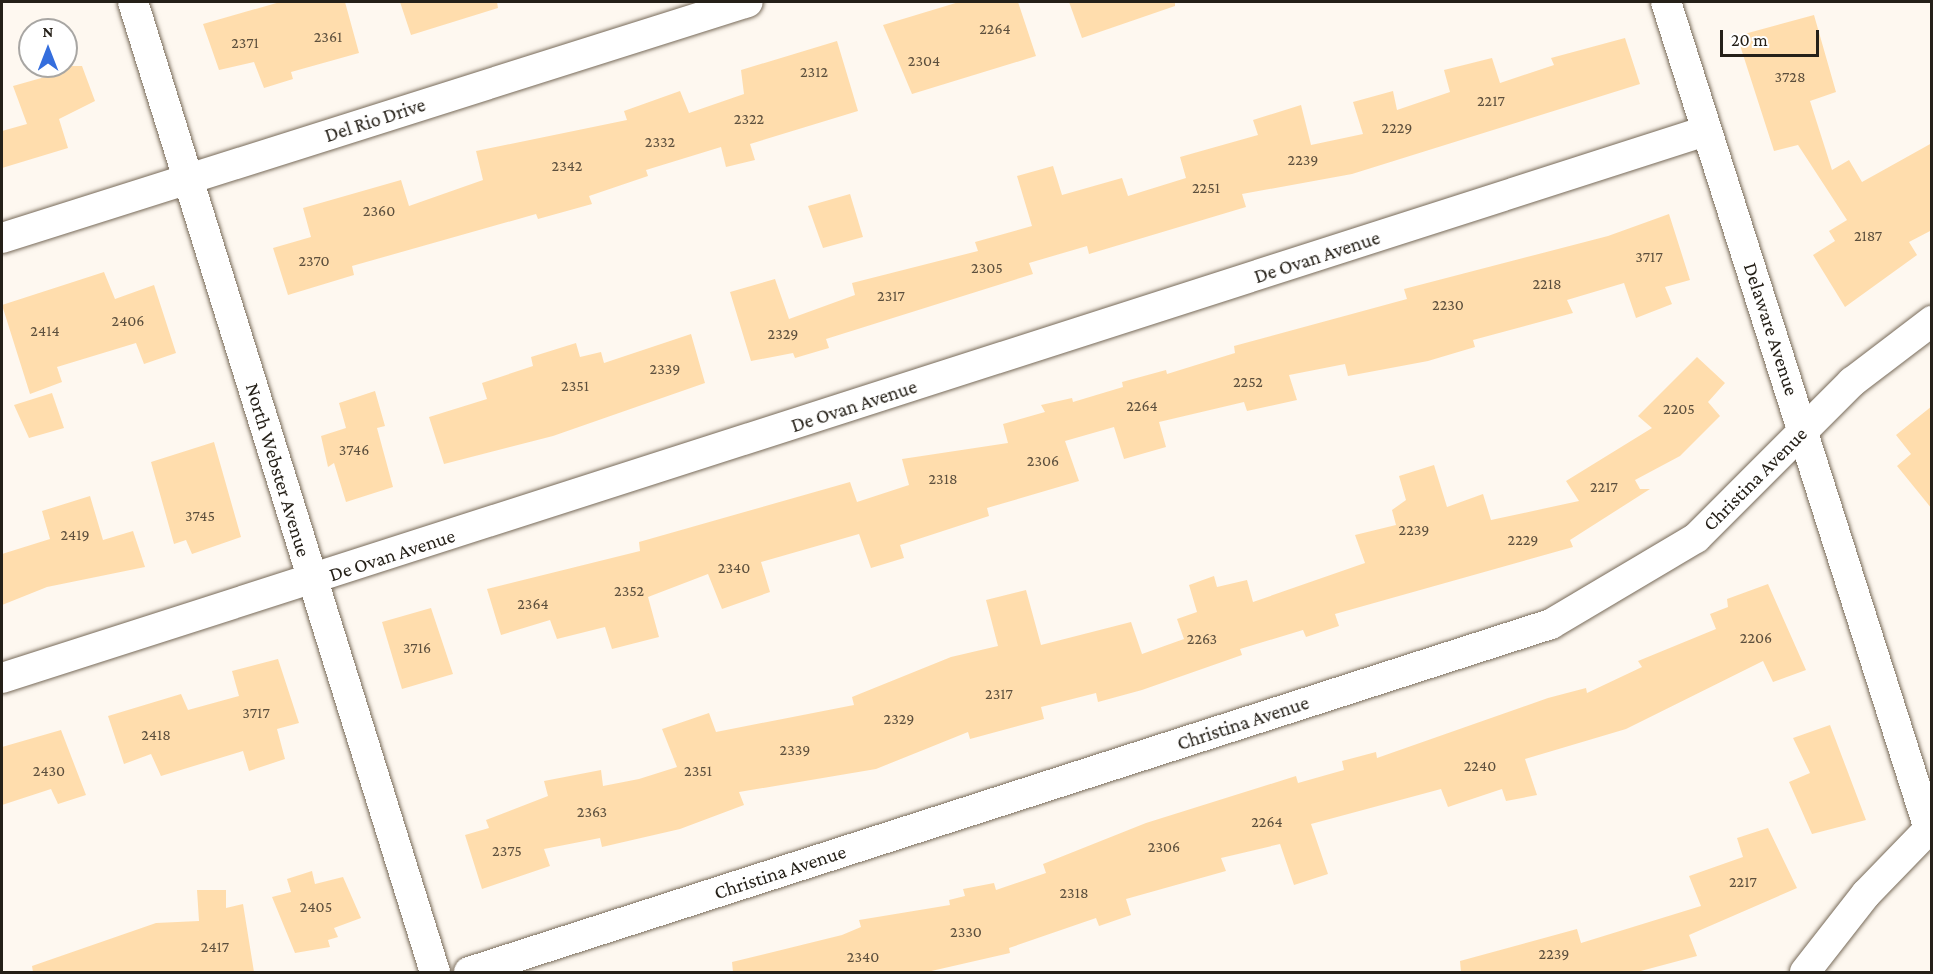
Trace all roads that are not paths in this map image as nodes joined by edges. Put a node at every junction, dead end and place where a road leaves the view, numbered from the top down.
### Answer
1 (133, 2) edge
2 (748, 2) edge
3 (1670, 4) edge
4 (1706, 131) junction
5 (187, 180) junction
6 (2, 238) edge
7 (1932, 321) edge
8 (1803, 429) junction
9 (313, 581) junction
10 (2, 678) edge
11 (1930, 828) edge
12 (435, 972) edge
13 (469, 972) edge
14 (1805, 972) edge

1 - 5 street, North Webster Avenue
2 - 5 street, Del Rio Drive
3 - 4 street, Delaware Avenue
4 - 8 street, Delaware Avenue
4 - 9 street, De Ovan Avenue
5 - 6 street, Del Rio Drive
5 - 9 street, North Webster Avenue
7 - 8 street, Christina Avenue
8 - 11 street, Delaware Avenue
8 - 13 street, Christina Avenue
9 - 10 street, De Ovan Avenue
9 - 12 street, North Webster Avenue
11 - 14 street

